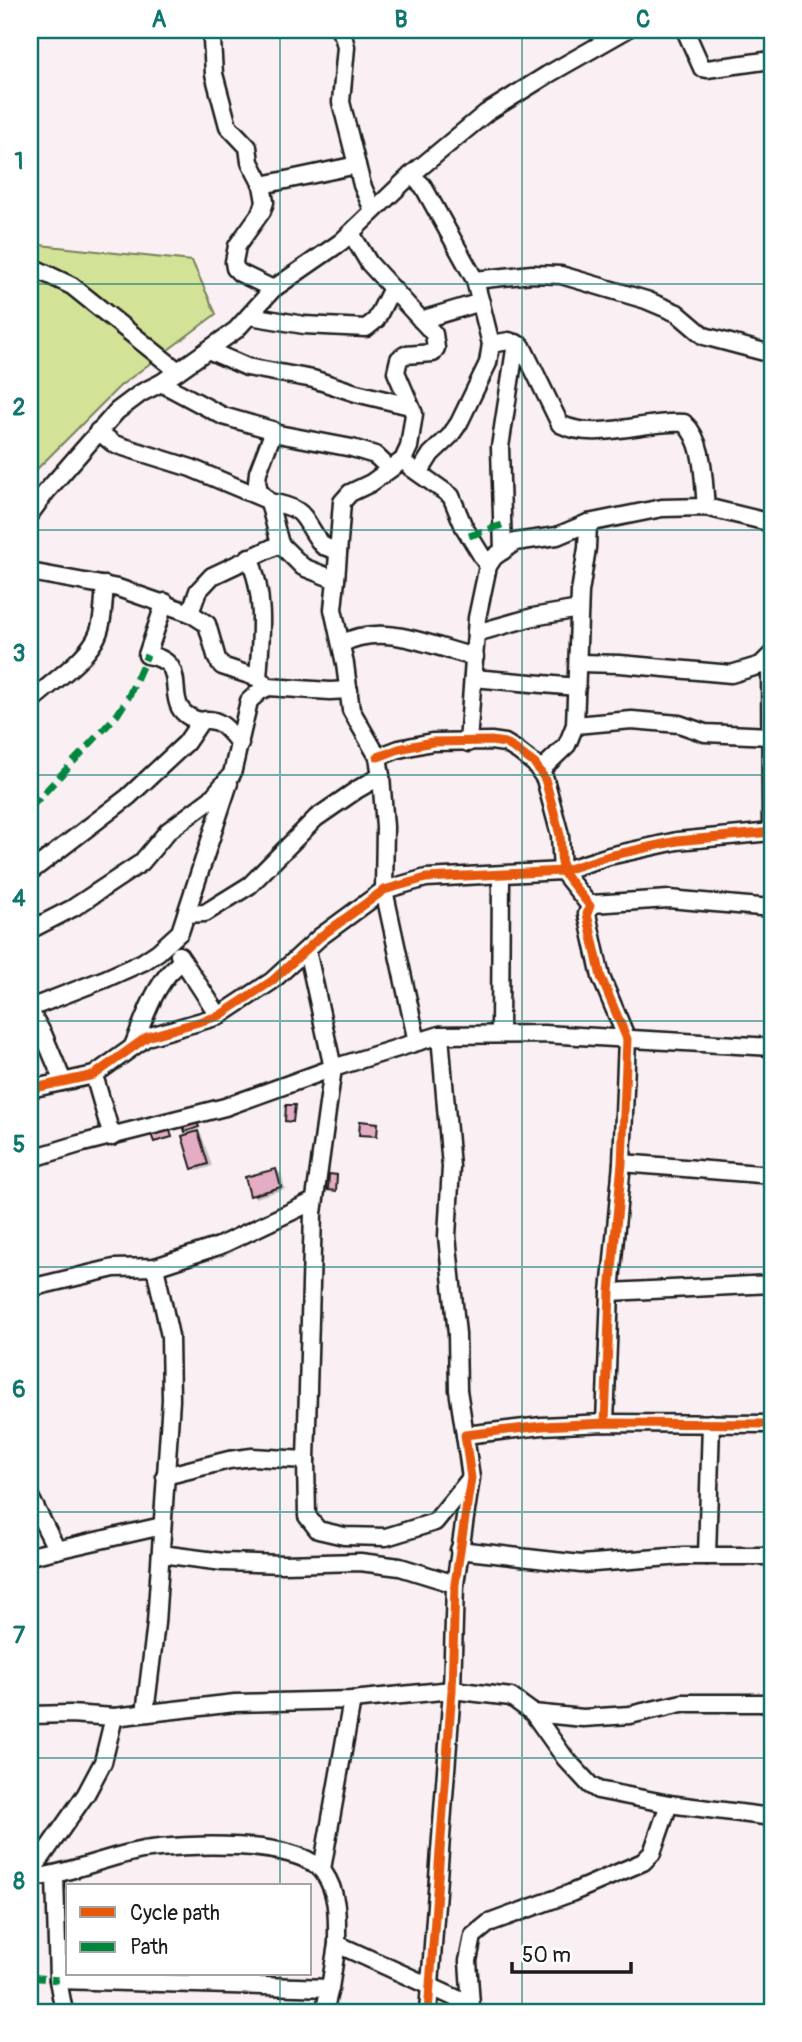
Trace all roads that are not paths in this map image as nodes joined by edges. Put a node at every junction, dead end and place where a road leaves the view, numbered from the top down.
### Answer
1 (214, 30) edge
2 (339, 30) edge
3 (626, 30) edge
4 (685, 30) edge
5 (772, 60) edge
6 (357, 165) junction
7 (411, 174) junction
8 (262, 186) junction
9 (373, 210) junction
10 (351, 233) junction
11 (30, 266) edge
12 (475, 280) junction
13 (392, 288) junction
14 (273, 289) junction
15 (481, 302) junction
16 (250, 316) junction
17 (421, 320) junction
18 (516, 343) junction
19 (491, 344) junction
20 (208, 350) junction
21 (772, 354) edge
22 (178, 371) junction
23 (160, 383) junction
24 (410, 406) junction
25 (98, 432) junction
26 (273, 433) junction
27 (396, 465) junction
28 (419, 473) junction
29 (267, 501) junction
30 (706, 507) junction
31 (30, 514) edge
32 (588, 523) junction
33 (772, 523) edge
34 (279, 544) junction
35 (338, 551) junction
36 (503, 551) junction
37 (249, 557) junction
38 (488, 566) junction
39 (30, 572) edge
40 (335, 580) junction
41 (105, 585) junction
42 (165, 602) junction
43 (579, 609) junction
44 (190, 613) junction
45 (476, 633) junction
46 (341, 644) junction
47 (771, 656) edge
48 (475, 657) junction
49 (579, 663) junction
50 (473, 678) junction
51 (263, 682) junction
52 (577, 687) junction
53 (349, 690) junction
54 (30, 702) edge
55 (201, 721) junction
56 (575, 725) junction
57 (771, 736) edge
58 (468, 743) junction
59 (240, 744) junction
60 (378, 757) junction
61 (541, 770) junction
62 (232, 774) junction
63 (381, 776) junction
64 (771, 832) edge
65 (562, 871) junction
66 (30, 872) edge
67 (500, 875) junction
68 (384, 890) junction
69 (590, 906) junction
70 (772, 908) edge
71 (186, 914) junction
72 (30, 930) edge
73 (170, 941) junction
74 (307, 950) junction
75 (183, 961) junction
76 (30, 1010) edge
77 (219, 1016) junction
78 (500, 1034) junction
79 (440, 1035) junction
80 (627, 1039) junction
81 (417, 1042) junction
82 (133, 1046) junction
83 (772, 1047) edge
84 (333, 1068) junction
85 (94, 1075) junction
86 (63, 1081) junction
87 (30, 1089) edge
88 (112, 1137) junction
89 (30, 1159) edge
90 (622, 1163) junction
91 (772, 1175) edge
92 (314, 1201) junction
93 (155, 1267) junction
94 (772, 1284) edge
95 (30, 1288) edge
96 (610, 1292) junction
97 (604, 1423) junction
98 (711, 1423) junction
99 (772, 1424) edge
100 (465, 1435) junction
101 (306, 1460) junction
102 (165, 1476) junction
103 (471, 1478) junction
104 (30, 1497) edge
105 (162, 1526) junction
106 (57, 1549) junction
107 (460, 1550) junction
108 (161, 1554) junction
109 (30, 1556) edge
110 (707, 1556) junction
111 (772, 1556) edge
112 (455, 1584) junction
113 (452, 1690) junction
114 (352, 1700) junction
115 (772, 1703) edge
116 (145, 1713) junction
117 (533, 1713) junction
118 (30, 1715) edge
119 (114, 1717) junction
120 (670, 1804) junction
121 (772, 1817) edge
122 (322, 1869) junction
123 (55, 1875) junction
124 (30, 1876) edge
125 (337, 1944) junction
126 (58, 1980) junction
127 (429, 1986) junction
128 (330, 1988) junction
129 (64, 2012) edge
130 (324, 2012) edge
131 (428, 2012) edge

1 - 8 street
2 - 6 street
3 - 7 street
4 - 5 street
6 - 8 street
6 - 9 street
7 - 9 street
7 - 12 street
8 - 14 street
9 - 10 street
10 - 13 street
10 - 14 street
11 - 22 street
12 - 15 street
12 - 21 street
13 - 16 street
13 - 17 street
14 - 16 street
15 - 17 street
15 - 19 street
16 - 20 street
17 - 24 street
18 - 19 street
18 - 30 street
18 - 36 street
19 - 28 street
20 - 22 street
20 - 24 street
22 - 23 street
23 - 25 street
23 - 26 street
24 - 27 street
25 - 29 street
25 - 31 street
26 - 27 street
26 - 29 street
27 - 28 street
27 - 35 street
28 - 38 street
29 - 34 street
29 - 35 street
30 - 32 street
30 - 33 street
32 - 36 street
32 - 43 street
34 - 37 street
34 - 40 street
35 - 40 street
36 - 38 street
37 - 44 street
37 - 51 street
38 - 45 street
39 - 41 street
40 - 46 street
41 - 42 street
41 - 54 street
42 - 44 street
42 - 55 street
43 - 45 street
43 - 49 street
44 - 51 street
45 - 48 street
46 - 48 street
46 - 53 street
47 - 49 street
47 - 57 street
48 - 50 street
49 - 52 street
50 - 52 street
50 - 58 street
51 - 53 street
51 - 59 street
52 - 56 street
53 - 60 street
55 - 59 street
55 - 66 street
56 - 57 street
56 - 61 street
57 - 64 street
58 - 60 street
58 - 61 street
59 - 62 street
60 - 63 street
61 - 65 street
62 - 71 street
62 - 72 street
63 - 68 street
63 - 71 street
64 - 65 street
65 - 67 street
65 - 69 street
67 - 68 street
67 - 78 street
68 - 74 street
68 - 81 street
69 - 70 street
69 - 80 street
71 - 73 street
73 - 75 street
73 - 76 street
74 - 77 street
74 - 84 street
75 - 77 street
75 - 82 street
76 - 86 street
77 - 82 street
78 - 79 street
78 - 80 street
79 - 81 street
79 - 100 street
80 - 83 street
80 - 90 street
81 - 84 street
82 - 85 street
84 - 88 street
84 - 92 street
85 - 86 street
85 - 88 street
86 - 87 street
88 - 89 street
90 - 91 street
90 - 96 street
92 - 93 street
92 - 101 street
93 - 95 street
93 - 102 street
94 - 96 street
96 - 97 street
97 - 98 street
97 - 100 street
98 - 99 street
98 - 110 street
100 - 103 street
101 - 102 street
101 - 103 street
102 - 105 street
103 - 107 street
104 - 106 street
105 - 106 street
105 - 108 street
106 - 109 street
107 - 110 street
107 - 112 street
108 - 112 street
108 - 116 street
110 - 111 street
112 - 113 street
113 - 114 street
113 - 117 street
113 - 127 street
114 - 116 street
114 - 122 street
115 - 117 street
116 - 119 street
117 - 120 street
118 - 119 street
119 - 124 street
120 - 121 street
120 - 127 street
122 - 123 street
122 - 125 street
123 - 124 street
123 - 126 street
125 - 127 street
125 - 128 street
126 - 128 street
126 - 129 street
127 - 131 street
128 - 130 street

